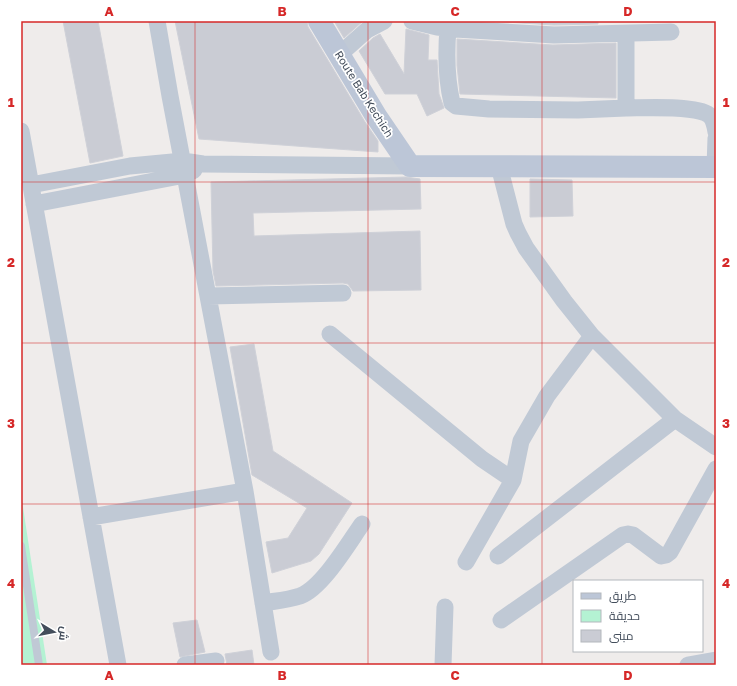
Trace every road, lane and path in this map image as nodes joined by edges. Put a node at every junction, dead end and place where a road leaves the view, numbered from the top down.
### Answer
1 (157, 21) edge
2 (319, 21) edge
3 (384, 21) edge
4 (413, 21) edge
5 (448, 28) junction
6 (671, 32) dead end
7 (626, 34) junction
8 (339, 55) junction
9 (626, 108) junction
10 (21, 131) edge
11 (716, 132) edge
12 (716, 138) edge
13 (410, 166) junction
14 (499, 166) junction
15 (715, 167) edge
16 (184, 168) junction
17 (30, 185) junction
18 (34, 204) junction
19 (343, 294) dead end
20 (208, 296) junction
21 (330, 334) dead end
22 (592, 336) junction
23 (675, 420) junction
24 (716, 447) edge
25 (716, 469) edge
26 (513, 480) junction
27 (244, 491) junction
28 (91, 517) junction
29 (362, 524) dead end
30 (21, 546) edge
31 (498, 556) dead end
32 (466, 562) dead end
33 (263, 603) junction
34 (445, 607) dead end
35 (501, 620) dead end
36 (271, 652) dead end
37 (216, 660) dead end
38 (716, 660) edge
39 (39, 665) edge
40 (118, 665) edge
41 (185, 665) edge
42 (443, 665) edge
43 (688, 665) edge

1 - 16 street
2 - 8 street, Route Bab Kechich
3 - 8 street
4 - 5 street
5 - 7 street
5 - 9 street
6 - 7 street
7 - 9 street
8 - 13 street, Route Bab Kechich
9 - 11 street
10 - 17 street
12 - 15 street
13 - 14 street
13 - 16 street
14 - 15 street
14 - 22 street
16 - 17 street
16 - 18 street
16 - 20 street
17 - 18 street
18 - 28 street
19 - 20 street
20 - 27 street
21 - 26 street
22 - 23 street
22 - 26 street
23 - 24 street
23 - 31 street
25 - 35 street
26 - 32 street
27 - 28 street
27 - 33 street
28 - 40 street
29 - 33 street
30 - 39 lane
33 - 36 street
34 - 42 street
37 - 41 street
38 - 43 street

